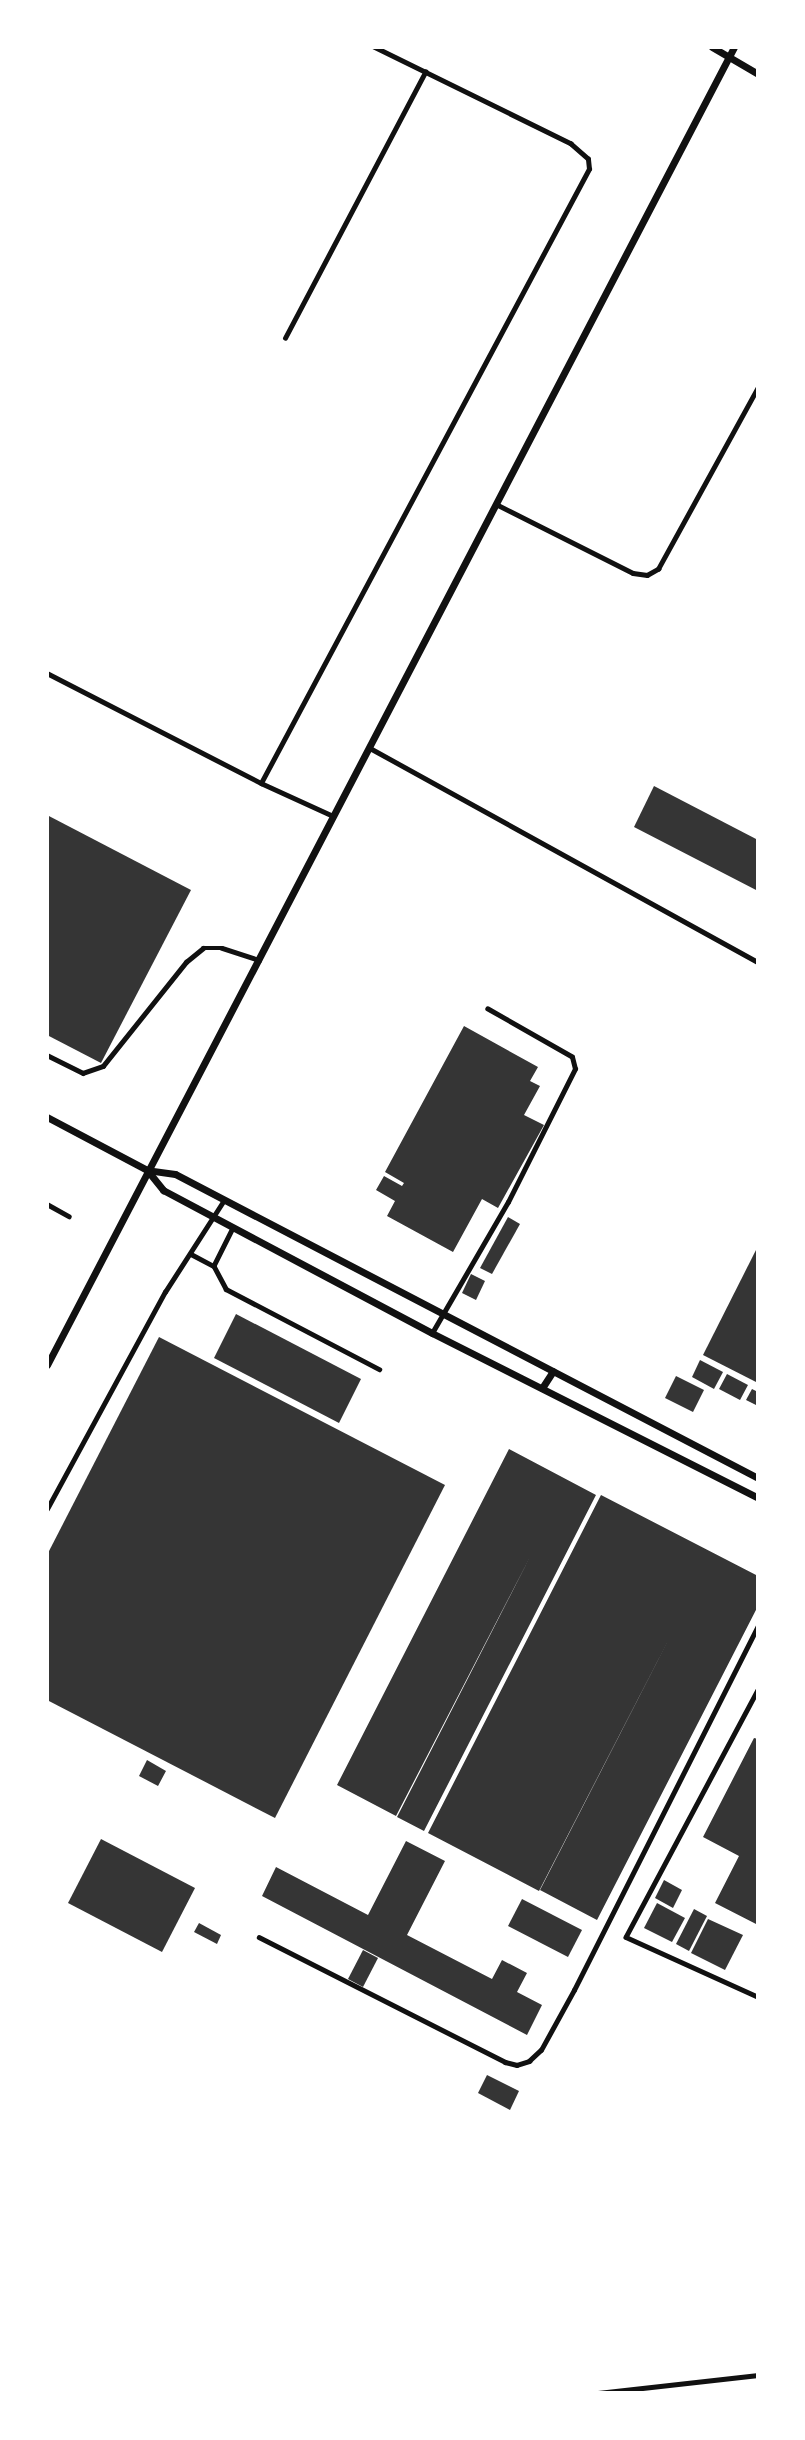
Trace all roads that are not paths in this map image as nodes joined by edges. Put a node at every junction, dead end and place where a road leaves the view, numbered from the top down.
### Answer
1 (374, 47) edge
2 (712, 47) edge
3 (734, 47) edge
4 (728, 58) junction
5 (425, 72) junction
6 (758, 74) edge
7 (285, 338) dead end
8 (758, 387) edge
9 (496, 504) junction
10 (47, 673) edge
11 (370, 748) junction
12 (261, 783) junction
13 (334, 817) junction
14 (259, 960) junction
15 (758, 962) edge
16 (488, 1009) dead end
17 (47, 1055) edge
18 (47, 1117) edge
19 (147, 1170) junction
20 (224, 1199) junction
21 (47, 1204) edge
22 (69, 1216) dead end
23 (214, 1216) junction
24 (234, 1227) junction
25 (191, 1254) junction
26 (214, 1266) junction
27 (442, 1313) junction
28 (432, 1333) junction
29 (47, 1366) edge
30 (379, 1369) dead end
31 (552, 1371) junction
32 (542, 1388) junction
33 (695, 1445) junction
34 (685, 1461) junction
35 (758, 1478) edge
36 (758, 1498) edge
37 (47, 1509) edge
38 (758, 1625) edge
39 (758, 1690) edge
40 (258, 1937) dead end
41 (758, 1997) edge
42 (758, 2375) edge
43 (607, 2392) edge
44 (598, 2393) edge

1 - 5 lane
2 - 4 street
3 - 4 street
4 - 6 street
4 - 9 street
5 - 7 lane
5 - 12 lane
8 - 9 lane
9 - 11 street
10 - 12 lane
11 - 13 street
11 - 15 lane
12 - 13 lane
13 - 14 street
14 - 17 lane
14 - 19 street
16 - 27 lane
18 - 19 street
19 - 20 street
19 - 23 street
19 - 29 street
20 - 23 lane
20 - 27 street
21 - 22 lane
23 - 24 street
23 - 25 lane
24 - 26 lane
24 - 28 street
25 - 26 lane
25 - 37 lane
26 - 30 lane
27 - 28 lane
27 - 31 street
28 - 32 street
31 - 32 street
31 - 33 street
32 - 34 street
33 - 34 street
33 - 35 street
34 - 36 street
38 - 40 lane
39 - 41 lane
42 - 43 lane
43 - 44 lane

